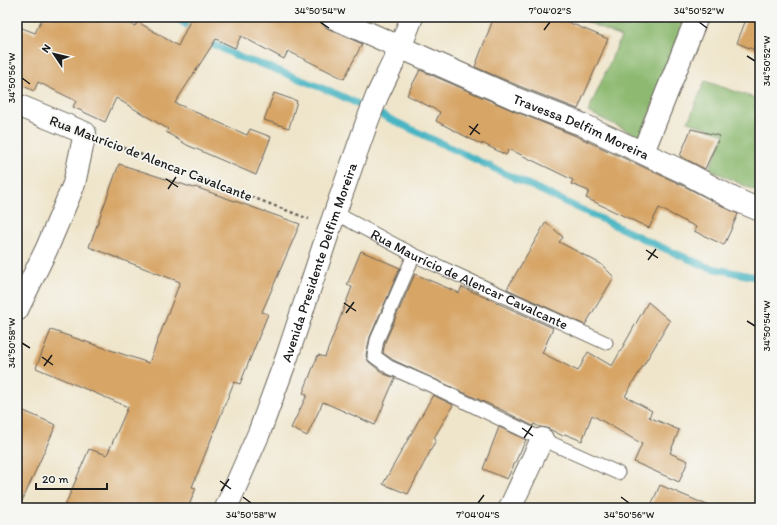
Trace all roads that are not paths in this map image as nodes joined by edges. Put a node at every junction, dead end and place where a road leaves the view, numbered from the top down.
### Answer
1 (332, 17) edge
2 (412, 17) edge
3 (697, 17) edge
4 (400, 48) junction
5 (17, 105) edge
6 (643, 152) junction
7 (760, 210) edge
8 (332, 220) junction
9 (414, 255) junction
10 (17, 310) edge
11 (606, 343) dead end
12 (542, 438) junction
13 (618, 473) dead end
14 (226, 508) edge
15 (510, 508) edge

1 - 4 street, Travessa Delfim Moreira
2 - 4 street, Avenida Presidente Delfim Moreira
3 - 6 street
4 - 6 street, Travessa Delfim Moreira
4 - 8 street, Avenida Presidente Delfim Moreira
5 - 10 street, Rua Maurício de Alencar Cavalcante
6 - 7 street, Travessa Delfim Moreira
8 - 9 lane, Rua Maurício de Alencar Cavalcante
8 - 14 street, Avenida Presidente Delfim Moreira
9 - 11 lane, Rua Maurício de Alencar Cavalcante
9 - 12 lane
12 - 13 lane
12 - 15 street

